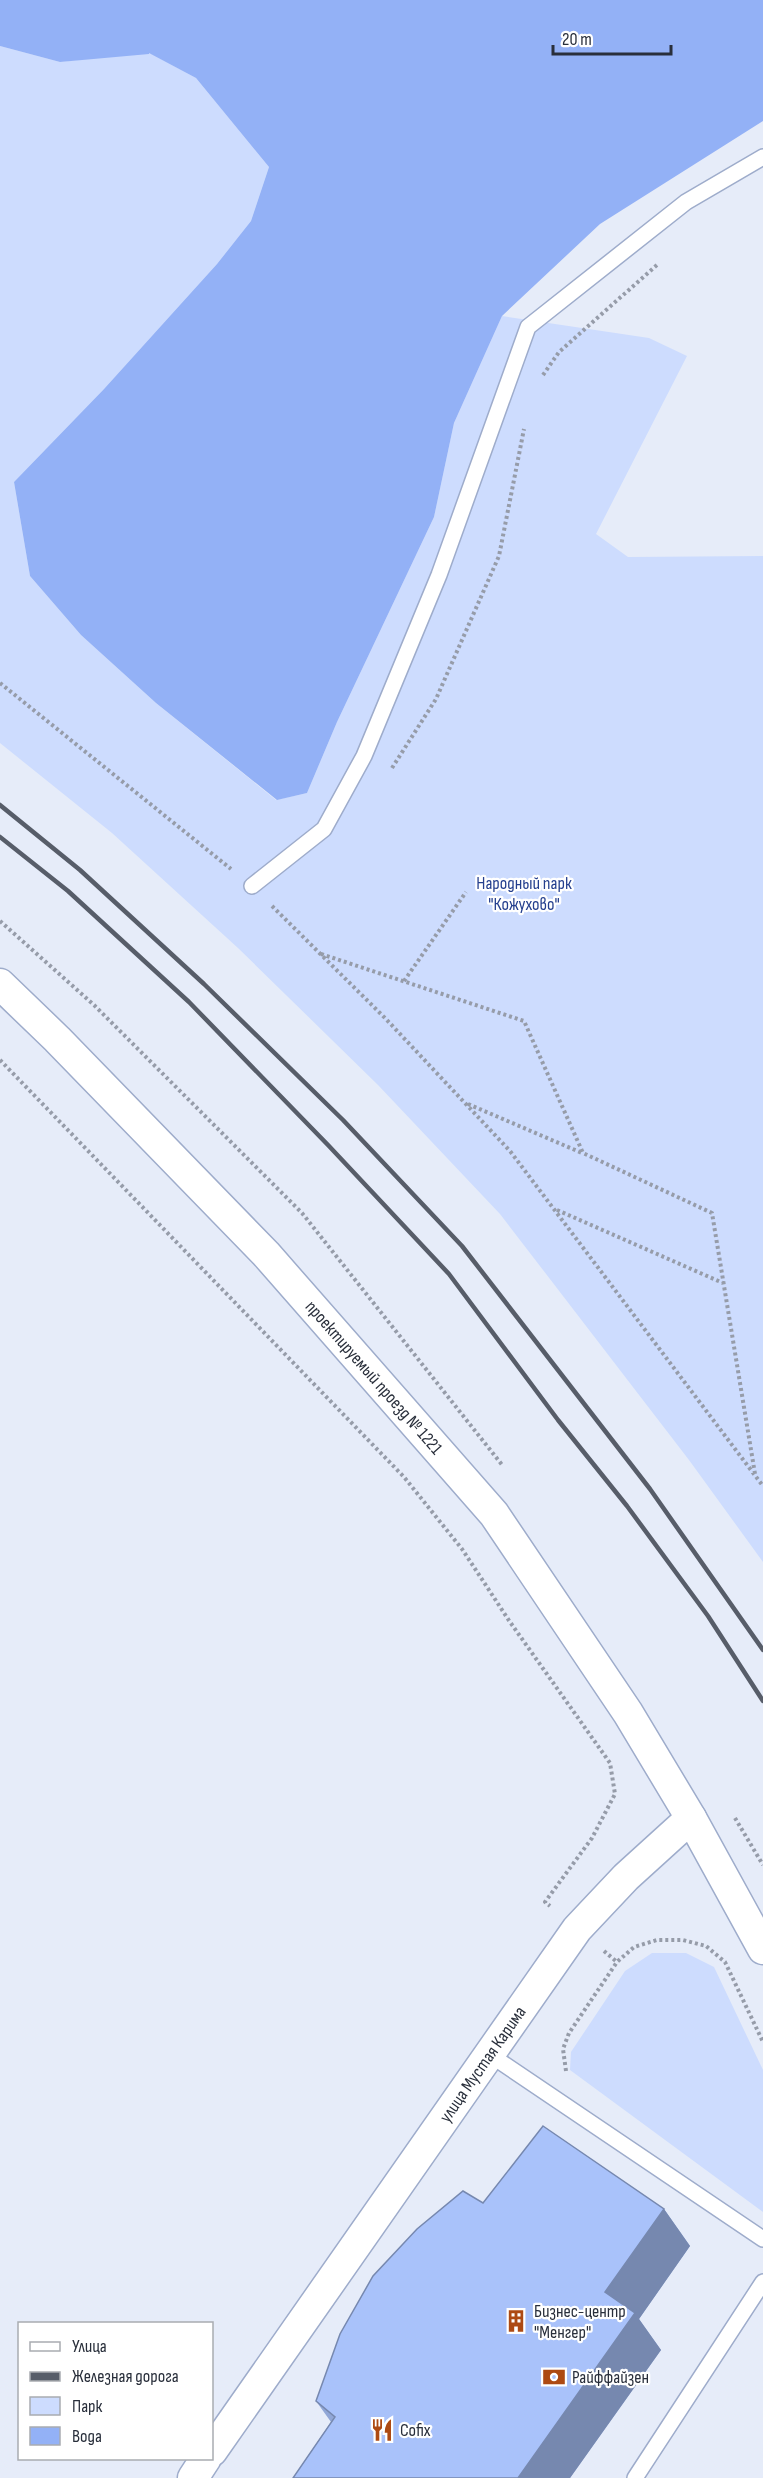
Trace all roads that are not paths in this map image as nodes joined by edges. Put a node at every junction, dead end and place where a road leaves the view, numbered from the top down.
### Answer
1 (763, 157) edge
2 (252, 886) road end
3 (0, 984) edge
4 (691, 1818) junction
5 (763, 1949) edge
6 (489, 2054) junction
7 (763, 2239) edge
8 (763, 2282) edge
9 (213, 2450) edge
10 (205, 2460) edge
11 (193, 2478) edge
12 (635, 2478) edge

1 - 2 lane
3 - 4 street, проектируемый проезд № 1221
4 - 5 street
4 - 6 street, улица Мустая Карима
6 - 7 lane
6 - 9 street, улица Мустая Карима
8 - 12 lane
10 - 11 street

